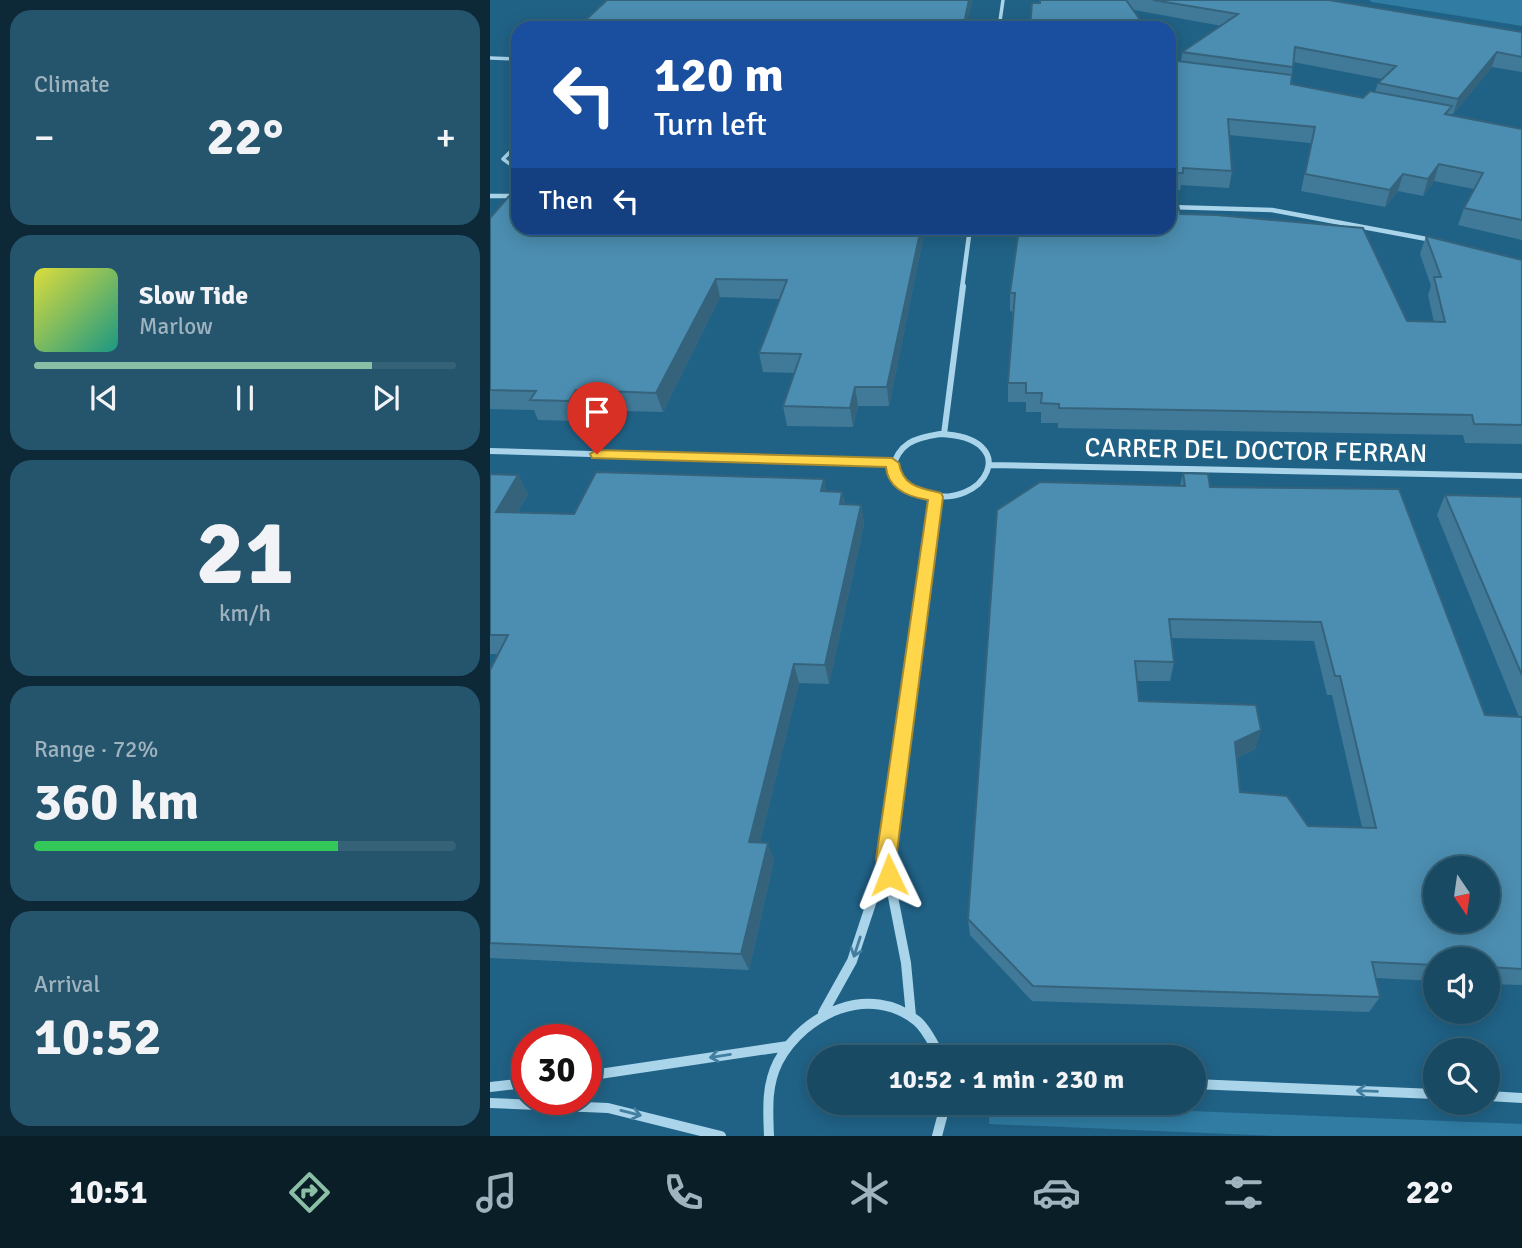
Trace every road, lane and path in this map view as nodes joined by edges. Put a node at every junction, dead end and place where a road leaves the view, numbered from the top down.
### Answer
1 (1003, 0) edge
2 (1000, 21) edge
3 (490, 58) edge
4 (511, 58) edge
5 (511, 151) edge
6 (511, 165) edge
7 (490, 196) edge
8 (511, 197) edge
9 (1176, 207) edge
10 (969, 235) edge
11 (1445, 242) edge
12 (944, 434) junction
13 (490, 451) edge
14 (892, 463) junction
15 (990, 465) junction
16 (1522, 476) edge
17 (936, 497) junction
18 (886, 859) junction
19 (823, 1013) junction
20 (911, 1016) junction
21 (936, 1045) edge
22 (788, 1046) junction
23 (602, 1074) edge
24 (1206, 1084) edge
25 (511, 1085) edge
26 (490, 1087) edge
27 (1423, 1094) edge
28 (1500, 1096) edge
29 (1522, 1097) edge
30 (490, 1103) edge
31 (943, 1115) edge
32 (721, 1136) edge
33 (769, 1136) edge
34 (937, 1136) edge

1 - 2 street
3 - 4 street
5 - 6 lane
7 - 8 street
9 - 11 street
10 - 12 street
12 - 14 street
12 - 15 street
13 - 14 street
14 - 17 street
15 - 16 street, CARRER DEL DOCTOR FERRAN
15 - 17 street
17 - 18 street
18 -> 19 street
18 - 20 street
19 - 20 street
19 - 22 street
20 - 21 street
22 -> 23 street
22 - 33 street
27 -> 24 street
25 - 26 street
28 - 29 street
30 -> 32 street
31 - 34 street

